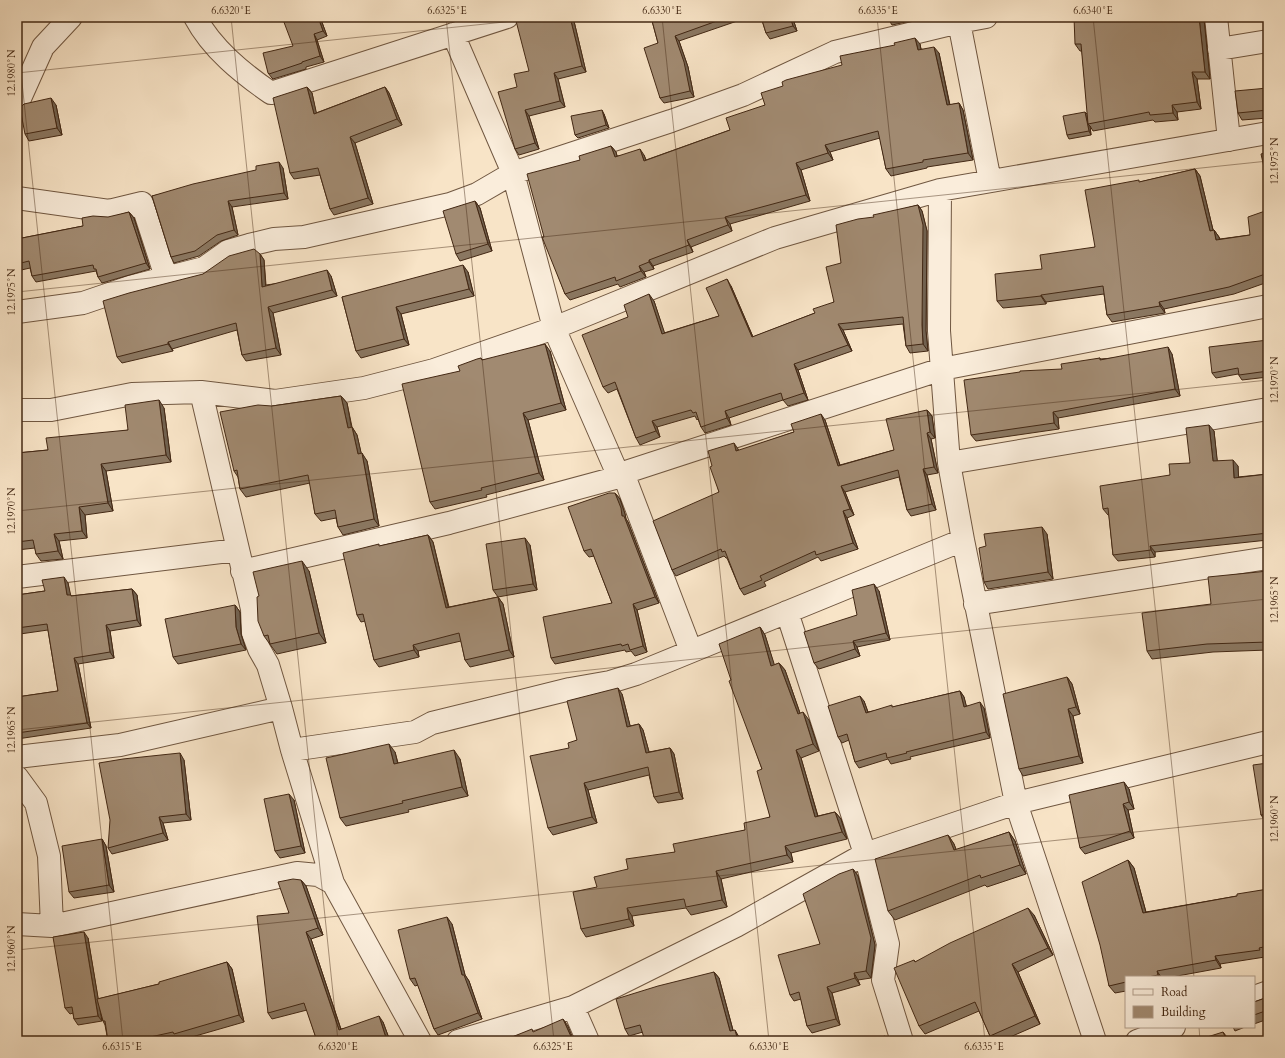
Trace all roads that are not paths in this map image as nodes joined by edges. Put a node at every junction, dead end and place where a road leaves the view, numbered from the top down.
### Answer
1 (71, 17) edge
2 (195, 17) edge
3 (506, 17) edge
4 (986, 17) edge
5 (1216, 17) edge
6 (958, 19) edge
7 (453, 34) junction
8 (1268, 41) edge
9 (1219, 49) junction
10 (17, 105) edge
11 (1268, 133) edge
12 (1229, 140) junction
13 (513, 173) junction
14 (990, 181) junction
15 (940, 190) junction
16 (17, 198) edge
17 (166, 277) junction
18 (1268, 306) edge
19 (17, 312) edge
20 (554, 328) junction
21 (942, 370) junction
22 (202, 392) junction
23 (1268, 409) edge
24 (17, 410) edge
25 (949, 463) junction
26 (621, 475) junction
27 (963, 540) junction
28 (1268, 558) edge
29 (240, 560) junction
30 (17, 577) edge
31 (975, 604) junction
32 (787, 612) junction
33 (691, 651) junction
34 (281, 708) junction
35 (1268, 742) edge
36 (292, 750) junction
37 (17, 757) edge
38 (17, 777) edge
39 (1016, 802) junction
40 (865, 854) junction
41 (333, 883) junction
42 (17, 924) edge
43 (52, 926) junction
44 (1268, 992) edge
45 (1255, 997) edge
46 (573, 1007) junction
47 (1171, 1028) edge
48 (420, 1041) edge
49 (458, 1041) edge
50 (588, 1041) edge
51 (902, 1041) edge
52 (1094, 1041) edge
53 (1136, 1041) edge

1 - 10 street
2 - 7 street
3 - 7 street
4 - 6 street
5 - 9 street
6 - 13 street
6 - 14 street
7 - 13 street
8 - 9 street
9 - 12 street
11 - 12 street
12 - 14 street
13 - 17 street
13 - 20 street
14 - 15 street
15 - 20 street
15 - 21 street
16 - 17 street
17 - 19 street
18 - 21 street
20 - 22 street
20 - 26 street
21 - 25 street
21 - 26 street
22 - 24 street
22 - 29 street
23 - 25 street
25 - 27 street
26 - 29 street
26 - 33 street
27 - 31 street
27 - 32 street
28 - 31 street
29 - 30 street
29 - 34 street
31 - 39 street
32 - 33 street
32 - 40 street
33 - 36 street
34 - 36 street
34 - 37 street
35 - 39 street
36 - 41 street
38 - 43 street
39 - 40 street
39 - 52 street
40 - 46 street
40 - 51 street
41 - 43 street
41 - 48 street
42 - 43 street
44 - 45 street
46 - 49 street
46 - 50 street
47 - 53 street

